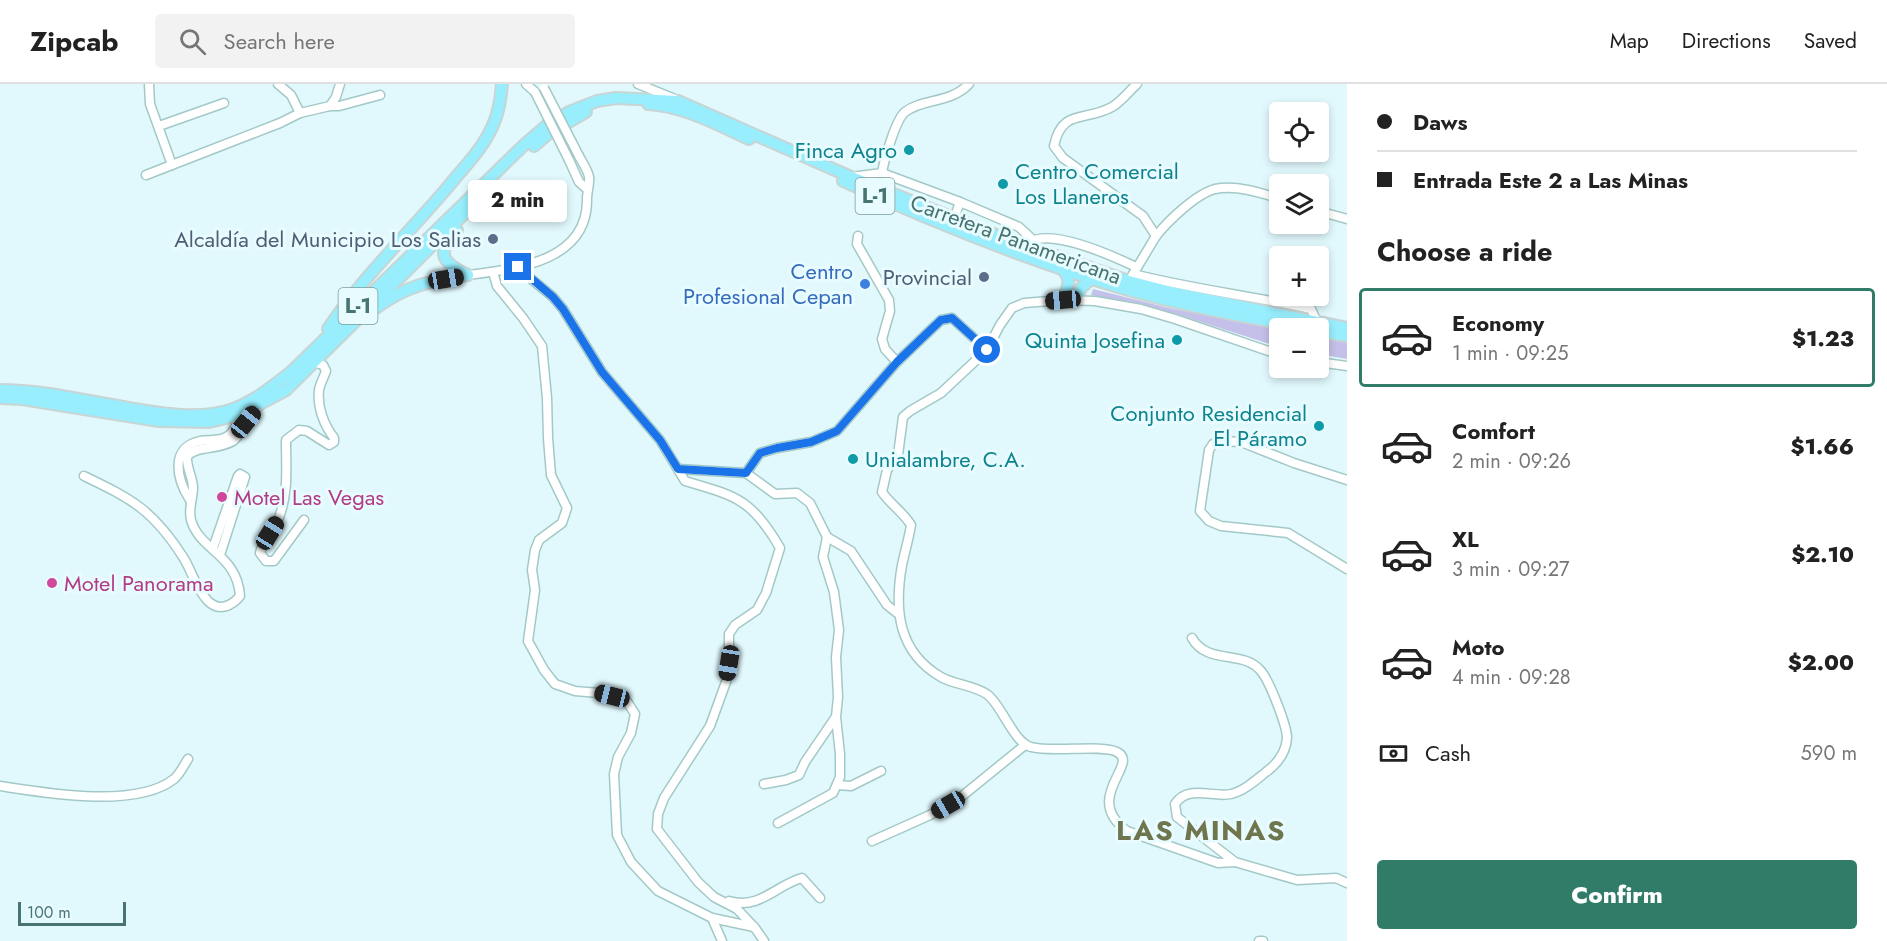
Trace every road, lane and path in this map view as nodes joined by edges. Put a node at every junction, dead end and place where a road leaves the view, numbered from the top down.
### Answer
1 (149, 84) edge
2 (278, 84) edge
3 (340, 84) edge
4 (502, 84) edge
5 (526, 84) edge
6 (638, 84) edge
7 (969, 84) edge
8 (1137, 84) edge
9 (541, 88) edge
10 (380, 95) dead end
11 (678, 101) junction
12 (224, 103) dead end
13 (330, 106) junction
14 (300, 113) junction
15 (159, 126) junction
16 (172, 165) junction
17 (882, 173) junction
18 (146, 175) dead end
19 (851, 177) junction
20 (586, 189) junction
21 (1269, 196) edge
22 (960, 202) junction
23 (475, 203) junction
24 (1329, 215) edge
25 (954, 219) junction
26 (1347, 219) edge
27 (858, 236) dead end
28 (1156, 236) junction
29 (1030, 243) junction
30 (518, 267) junction
31 (1061, 267) junction
32 (494, 272) junction
33 (1133, 274) junction
34 (468, 275) junction
35 (1092, 278) junction
36 (1068, 300) junction
37 (1283, 318) edge
38 (1269, 320) edge
39 (1329, 327) edge
40 (1347, 328) edge
41 (1329, 330) edge
42 (342, 334) junction
43 (1347, 336) edge
44 (315, 349) junction
45 (987, 350) junction
46 (1269, 351) edge
47 (897, 362) junction
48 (316, 363) junction
49 (1329, 364) edge
50 (1347, 366) edge
51 (0, 390) edge
52 (0, 398) edge
53 (259, 406) junction
54 (239, 415) junction
55 (678, 469) junction
56 (746, 473) junction
57 (84, 476) dead end
58 (1347, 480) edge
59 (190, 500) junction
60 (304, 520) dead end
61 (827, 537) junction
62 (213, 548) junction
63 (220, 555) junction
64 (1347, 569) edge
65 (897, 613) junction
66 (1192, 638) dead end
67 (836, 717) junction
68 (1025, 745) junction
69 (188, 759) dead end
70 (881, 771) dead end
71 (764, 784) dead end
72 (837, 785) junction
73 (0, 786) edge
74 (778, 823) dead end
75 (872, 841) dead end
76 (1235, 862) junction
77 (1347, 883) edge
78 (714, 897) junction
79 (820, 898) dead end
80 (712, 918) junction
81 (755, 928) junction
82 (722, 941) edge
83 (764, 941) edge

1 - 15 street
2 - 14 street
3 - 13 street
4 - 44 main road
5 - 9 street
6 - 11 street
7 - 17 street
8 - 28 street
9 - 20 street, bridge
9 - 20 street, bridge
10 - 13 street
11 - 19 main road, Carretera Panamericana / L-1
11 - 44 main road, Carretera Panamericana / L-1
12 - 15 street
13 - 14 street
14 - 16 street
15 - 16 street
16 - 18 street
17 - 19 street
17 - 22 street
19 - 25 main road, Carretera Panamericana / L-1
20 - 30 street
21 - 28 street
22 - 25 street
22 - 29 street
23 - 31 main road, Carretera Panamericana / L-1
23 - 34 main road, L-1
23 - 42 main road, Carretera Panamericana / L-1
24 - 26 street
25 - 29 main road, Carretera Panamericana / L-1
27 - 47 street
28 - 33 street
29 - 33 main road, Carretera Panamericana / L-1
29 - 33 street
30 - 32 street
30 - 55 street
31 - 35 main road, Carretera Panamericana / L-1
31 - 36 main road
32 - 34 street
32 - 80 street
33 - 37 main road, Carretera Panamericana / L-1
34 - 42 main road
35 - 36 main road
35 - 38 main road, Carretera Panamericana / L-1
36 - 45 street
36 - 46 street
39 - 40 main road, Carretera Panamericana / L-1
41 - 43 main road, Carretera Panamericana / L-1
42 - 48 main road, Carretera Panamericana / L-1
44 - 51 main road, Carretera Panamericana / L-1
45 - 47 street
45 - 65 street
47 - 56 street
48 - 53 main road, Carretera Panamericana / L-1
48 - 60 street
49 - 50 street
52 - 54 main road, Carretera Panamericana / L-1
53 - 54 main road, Carretera Panamericana / L-1
53 - 59 street
54 - 59 street
55 - 56 street
55 - 78 street
56 - 61 street
57 - 63 street
58 - 64 street
59 - 62 street
61 - 65 street
61 - 67 street
62 - 63 street
62 - 63 street
65 - 68 street
66 - 76 street
67 - 71 street
67 - 72 street
68 - 75 street
68 - 76 street
69 - 73 street
70 - 72 street
72 - 74 street
76 - 77 street
78 - 79 street
78 - 81 street
80 - 81 street
80 - 82 street
81 - 83 street

